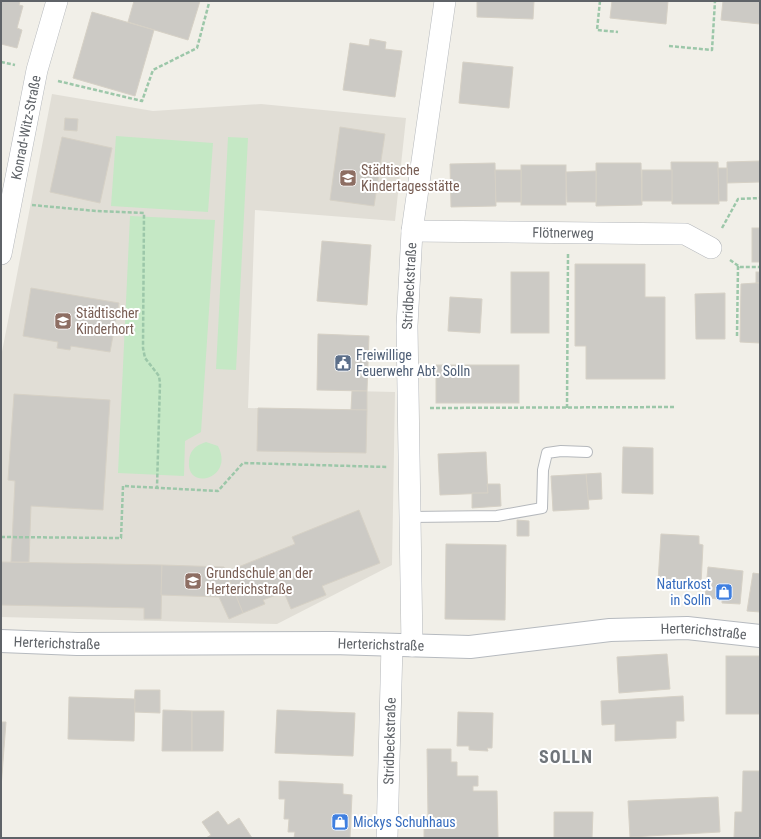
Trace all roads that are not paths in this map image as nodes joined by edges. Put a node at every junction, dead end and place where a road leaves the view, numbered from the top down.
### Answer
1 (57, 1) edge
2 (445, 1) edge
3 (412, 231) junction
4 (711, 248) road end
5 (1, 254) edge
6 (587, 452) dead end
7 (410, 517) junction
8 (760, 636) edge
9 (1, 641) edge
10 (402, 645) junction
11 (387, 838) edge

1 - 5 street, Konrad-Witz-Straße
2 - 3 street, Stridbeckstraße
3 - 4 street, Flötnerweg
3 - 7 street, Stridbeckstraße
6 - 7 lane
7 - 10 street, Stridbeckstraße
8 - 10 main road, Herterichstraße
9 - 10 main road, Herterichstraße
10 - 11 street, Stridbeckstraße

